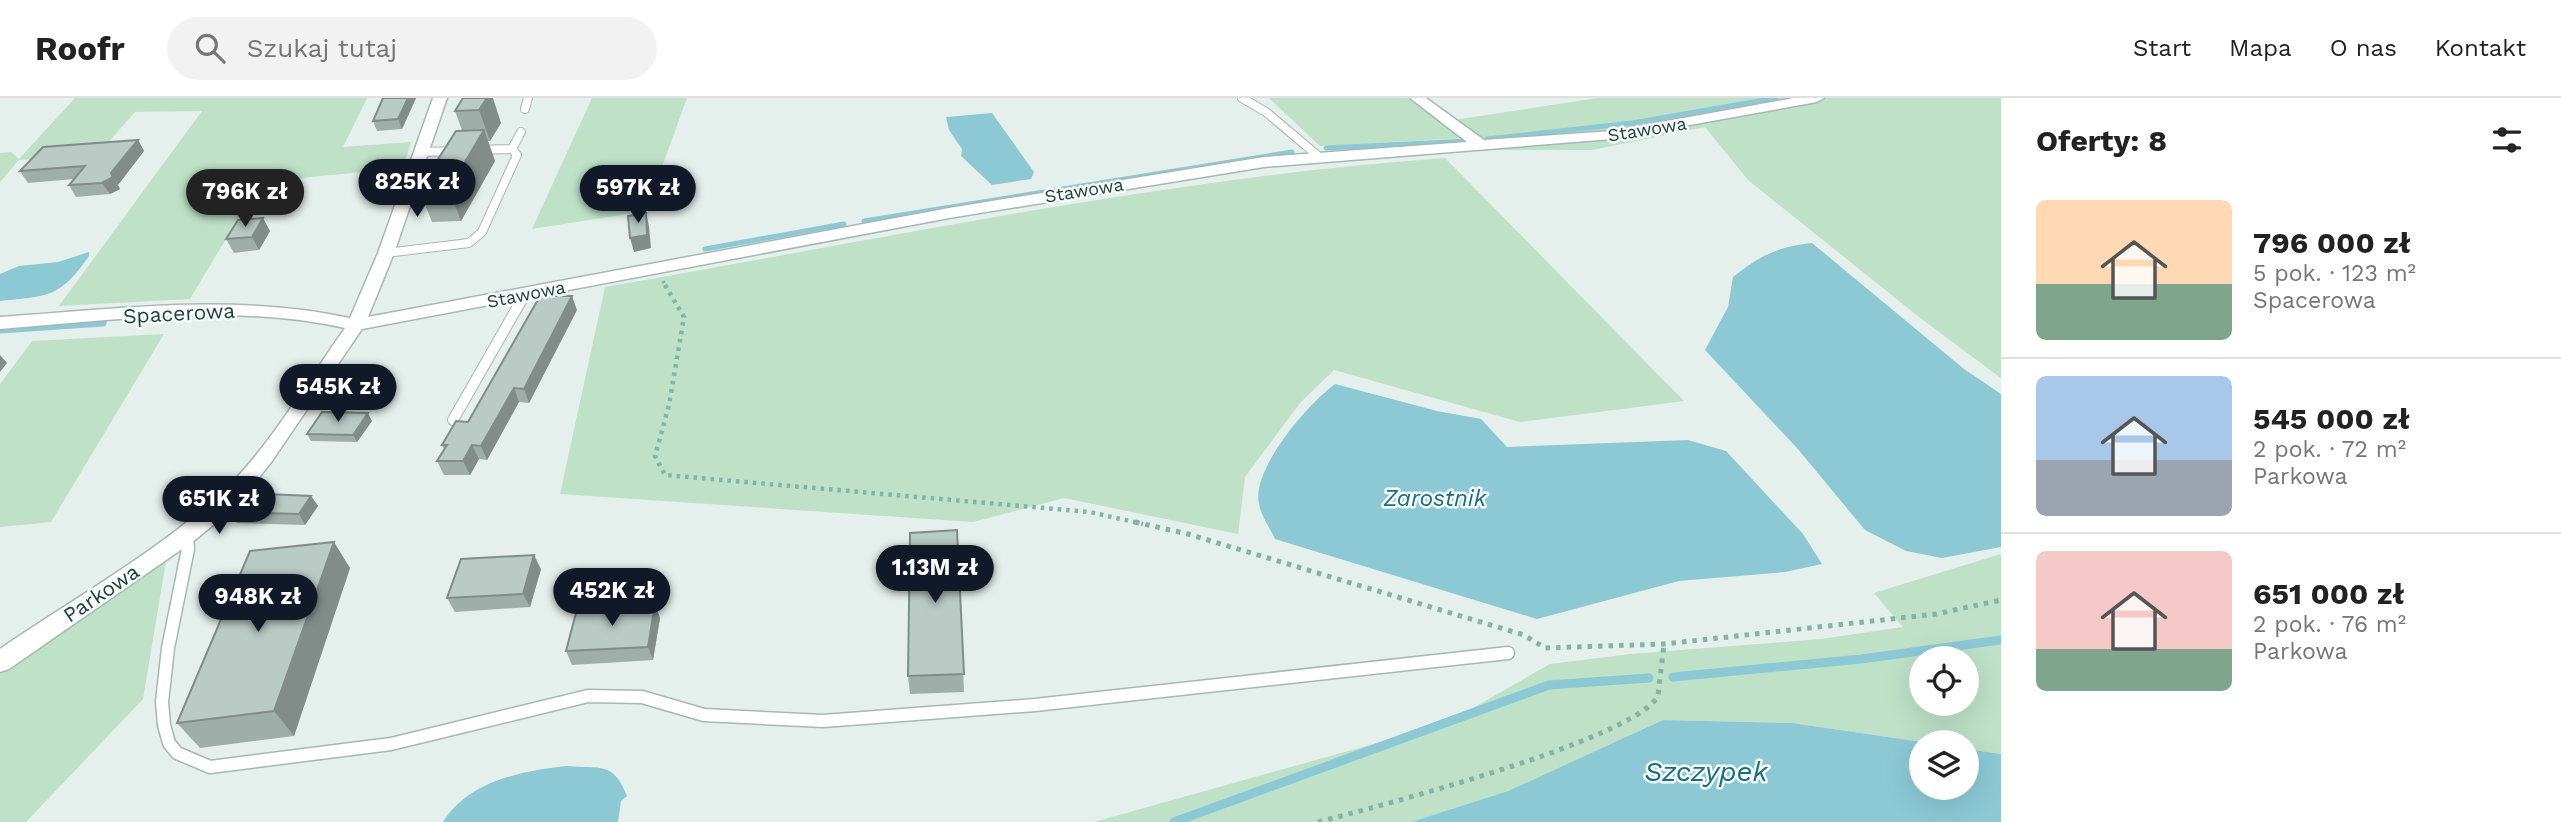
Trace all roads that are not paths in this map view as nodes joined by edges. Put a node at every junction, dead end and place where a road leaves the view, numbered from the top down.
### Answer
1 (440, 98) edge
2 (528, 98) edge
3 (1241, 98) edge
4 (1418, 98) edge
5 (1817, 98) edge
6 (525, 109) dead end
7 (521, 132) dead end
8 (1482, 146) junction
9 (512, 149) junction
10 (421, 152) junction
11 (1317, 155) junction
12 (386, 253) junction
13 (525, 294) junction
14 (0, 323) edge
15 (356, 325) junction
16 (453, 420) edge
17 (187, 534) junction
18 (1508, 653) dead end
19 (0, 662) edge

1 - 10 street, Parkowa
2 - 6 lane
3 - 11 lane
4 - 8 street
5 - 8 street, Stawowa
7 - 9 lane
8 - 11 street, Stawowa
9 - 10 lane
9 - 12 lane
10 - 12 street, Parkowa
11 - 13 street, Stawowa
12 - 15 street, Parkowa
13 - 15 street, Stawowa
13 - 16 lane
14 - 15 street, Spacerowa
15 - 17 street, Parkowa
17 - 18 lane
17 - 19 street, Parkowa

